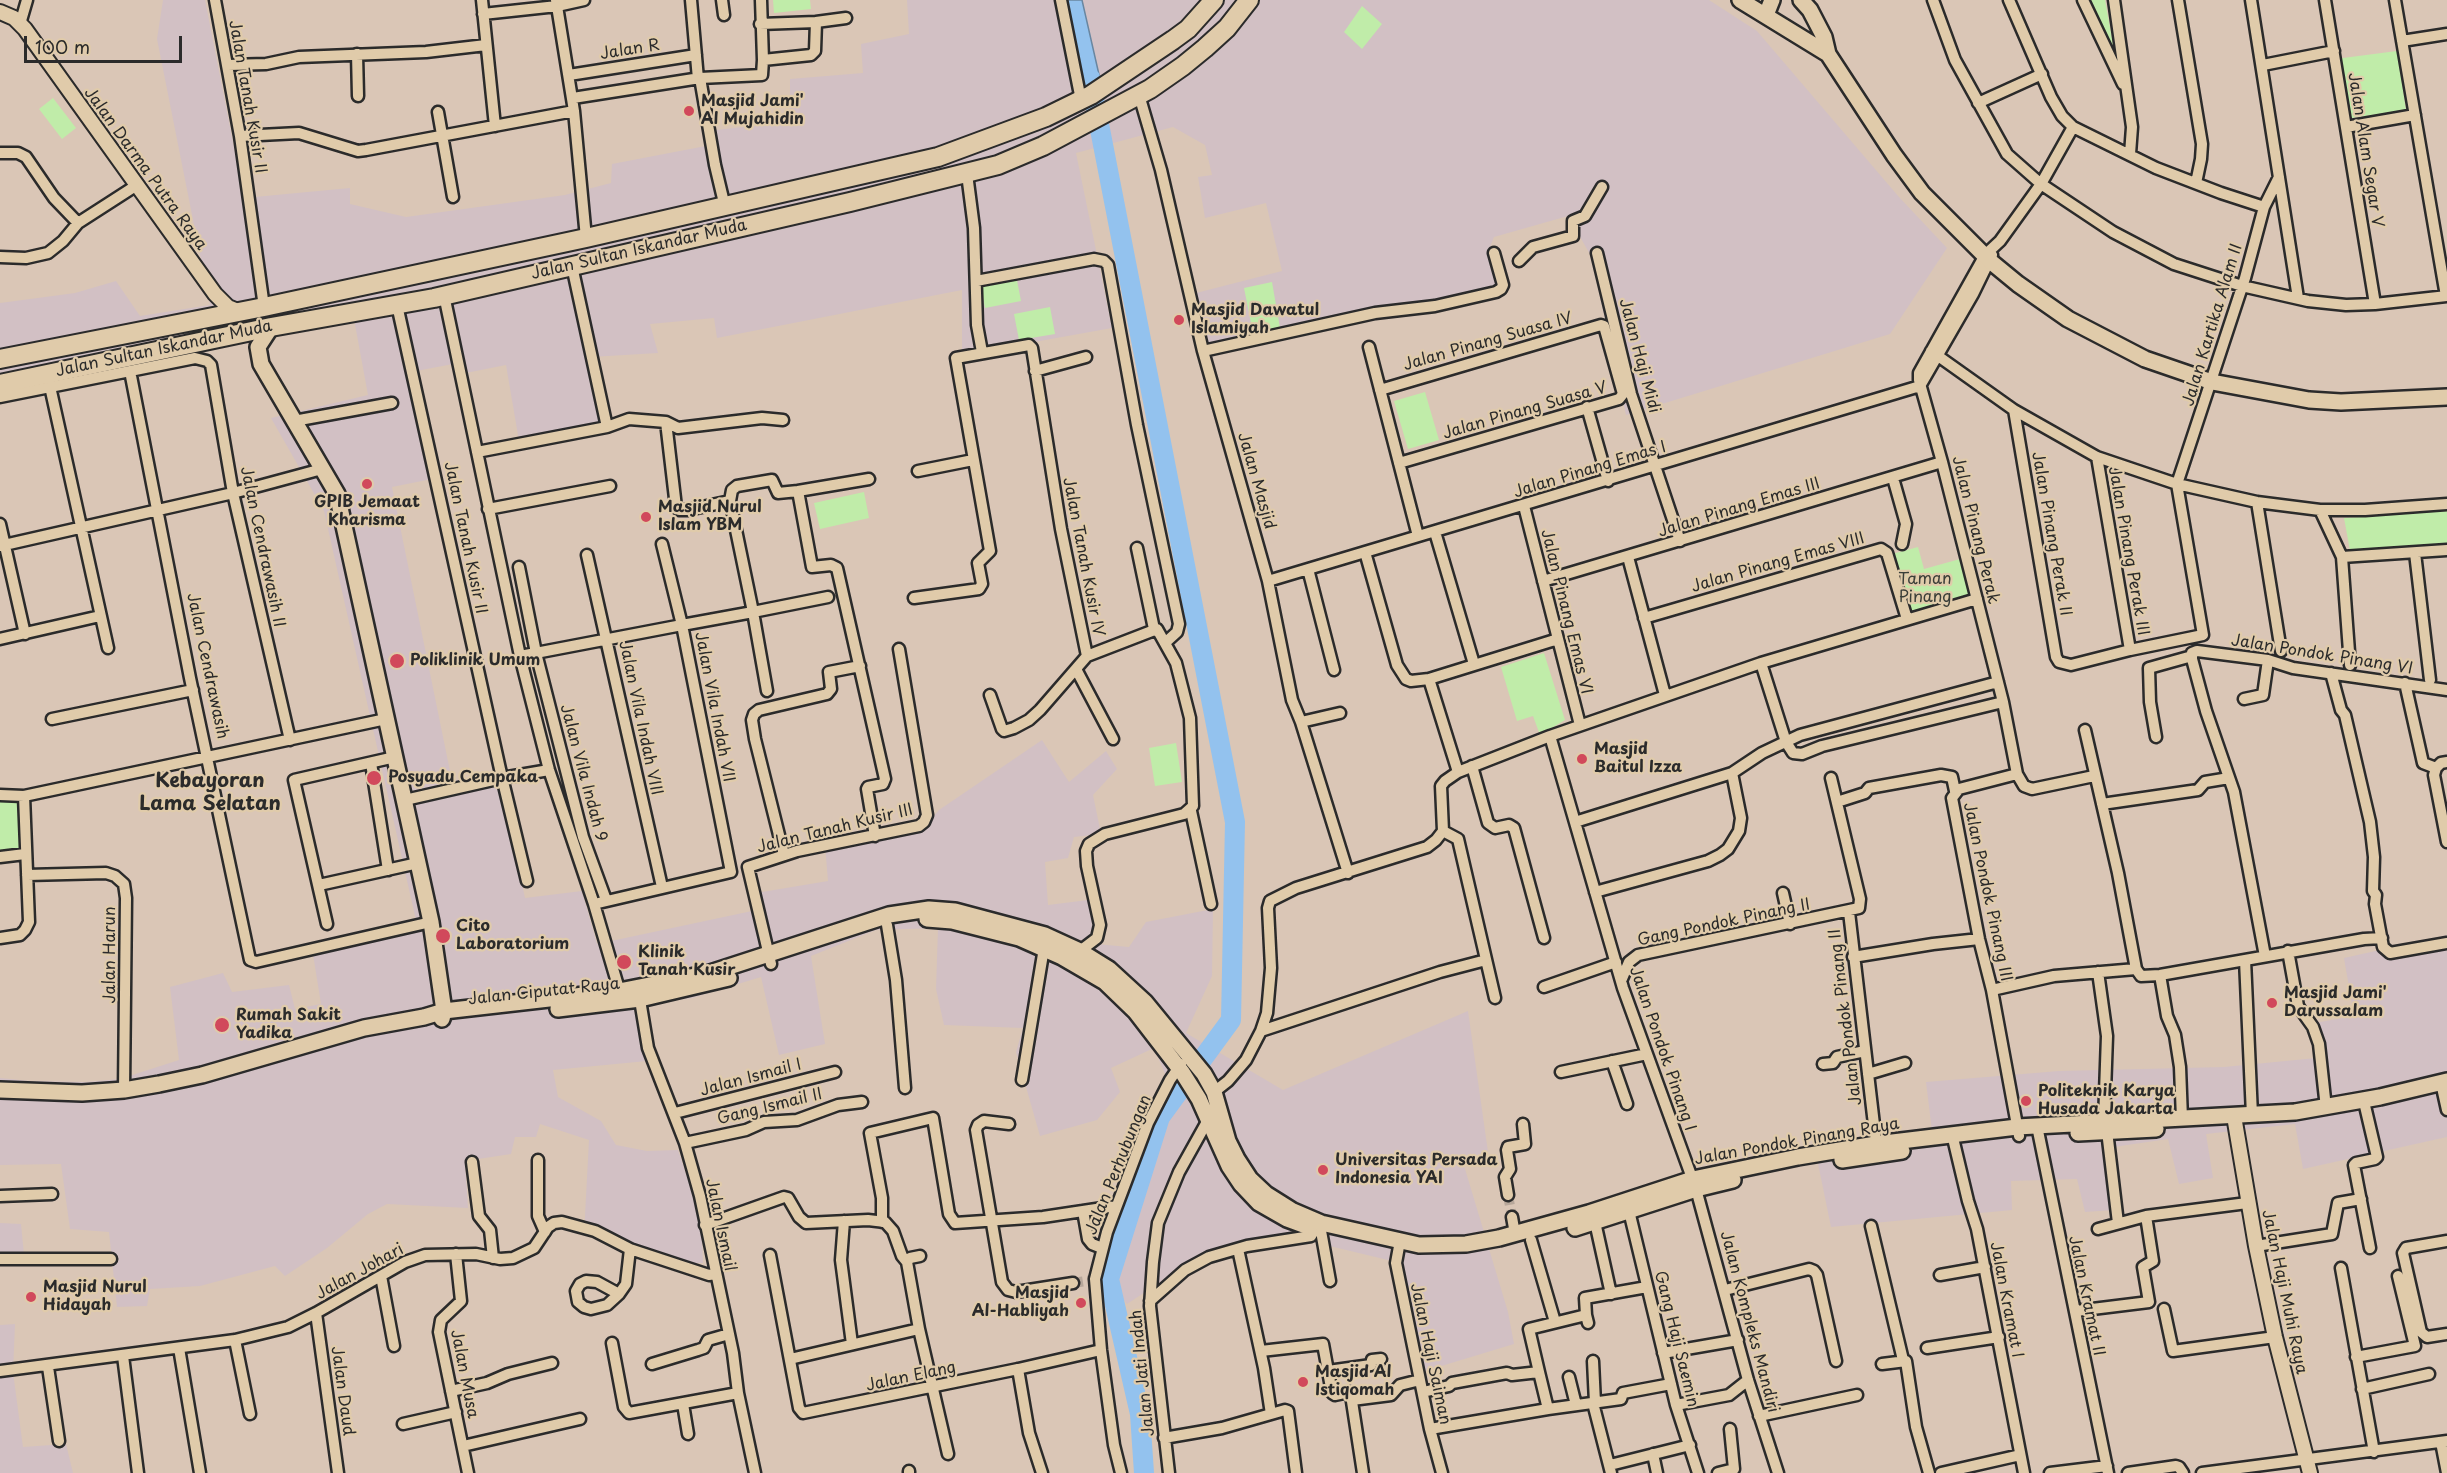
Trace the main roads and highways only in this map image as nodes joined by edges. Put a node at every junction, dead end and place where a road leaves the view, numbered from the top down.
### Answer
1 (1214, 0) edge
2 (1249, 0) edge
3 (1740, 0) edge
4 (1772, 0) edge
5 (1805, 5) edge
6 (1240, 8) edge
7 (1766, 15) junction
8 (1790, 31) junction
9 (1828, 54) junction
10 (271, 327) junction
11 (0, 359) edge
12 (0, 384) edge
13 (2447, 397) edge
14 (770, 959) junction
15 (442, 1016) junction
16 (1183, 1074) junction
17 (1205, 1076) junction
18 (2444, 1085) edge
19 (0, 1090) edge
20 (1199, 1099) joint
21 (2234, 1120) junction
22 (2144, 1125) junction
23 (1694, 1184) junction
24 (1399, 1245) junction

1 - 11 highway, Jalan Sultan Iskandar Muda
2 - 6 highway, Jalan Sultan Iskandar Muda
3 - 7 main road
4 - 7 main road
5 - 8 main road
5 - 9 main road
6 - 10 highway, Jalan Sultan Iskandar Muda
7 - 8 main road
8 - 9 main road
9 - 13 main road
10 - 12 highway, Jalan Sultan Iskandar Muda
10 - 15 main road
14 - 15 main road, Jalan Ciputat Raya
14 - 16 main road, Jalan Ciputat Raya
14 - 17 main road, Jalan Ciputat Raya
15 - 19 main road, Jalan Ciputat Raya
16 - 17 main road
16 - 20 main road, Jalan Ciputat Raya
17 - 24 main road, Jalan Pondok Pinang Raya
18 - 21 main road, Jalan Pondok Pinang Raya
18 - 21 main road, Jalan Pondok Pinang Raya
20 - 24 main road, Jalan Pondok Pinang Raya
21 - 22 main road, Jalan Pondok Pinang Raya
21 - 22 main road, Jalan Pondok Pinang Raya
22 - 23 main road, Jalan Pondok Pinang Raya
23 - 24 main road, Jalan Pondok Pinang Raya
23 - 24 main road, Jalan Pondok Pinang Raya

